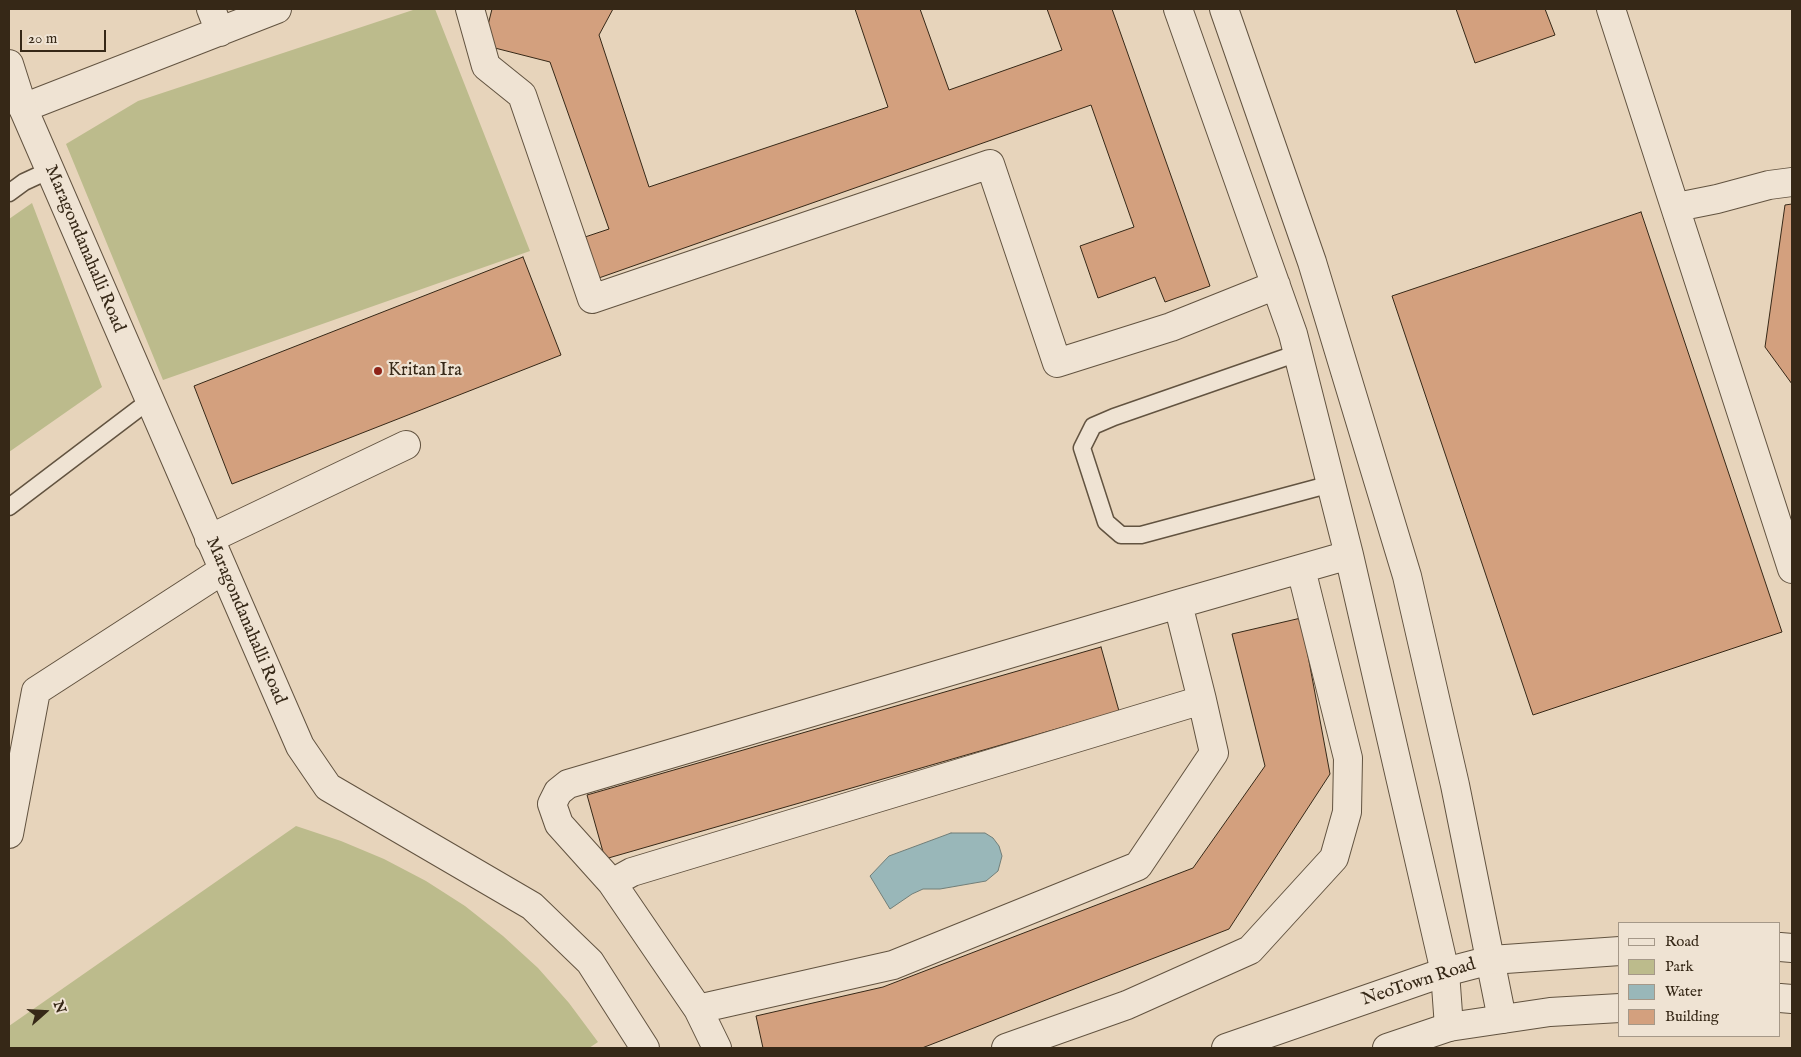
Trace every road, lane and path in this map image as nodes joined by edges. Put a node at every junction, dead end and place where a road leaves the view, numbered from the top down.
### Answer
1 (277, 9) edge
2 (470, 9) edge
3 (1178, 9) edge
4 (1224, 9) edge
5 (1611, 9) edge
6 (215, 20) edge
7 (9, 64) edge
8 (23, 108) junction
9 (50, 170) junction
10 (1792, 182) edge
11 (9, 193) edge
12 (1677, 207) junction
13 (1276, 284) junction
14 (1298, 353) junction
15 (150, 400) junction
16 (406, 445) dead end
17 (1331, 484) junction
18 (9, 507) edge
19 (209, 539) junction
20 (1349, 555) junction
21 (1308, 567) junction
22 (1792, 569) edge
23 (223, 570) junction
24 (1178, 604) junction
25 (1202, 700) junction
26 (9, 834) edge
27 (612, 883) junction
28 (1618, 950) edge
29 (1492, 960) junction
30 (1445, 972) junction
31 (1618, 1008) edge
32 (698, 1009) junction
33 (1502, 1019) junction
34 (1449, 1027) junction
35 (640, 1046) edge
36 (717, 1048) edge
37 (1006, 1048) edge
38 (1226, 1048) edge
39 (1387, 1048) edge

1 - 6 street
2 - 13 street
3 - 13 street
4 - 29 street
5 - 12 street
6 - 8 street
7 - 8 street, Maragondanahalli Road
8 - 9 street, Maragondanahalli Road
9 - 11 lane
9 - 15 street, Maragondanahalli Road
10 - 12 street
12 - 22 street
13 - 14 street
14 - 17 street
14 - 17 lane
15 - 18 lane
15 - 19 street, Maragondanahalli Road
16 - 19 street
17 - 20 street
19 - 23 street, Maragondanahalli Road
20 - 21 street
20 - 30 street
21 - 24 street
21 - 37 street
23 - 26 street
23 - 35 street, Maragondanahalli Road
24 - 25 street
24 - 27 street
25 - 27 street
25 - 32 street
27 - 32 street
28 - 29 street, NeoTown Road
29 - 30 street, NeoTown Road
29 - 33 street
30 - 34 street
30 - 38 street, NeoTown Road
31 - 33 street
32 - 36 street
33 - 34 street
34 - 39 street

